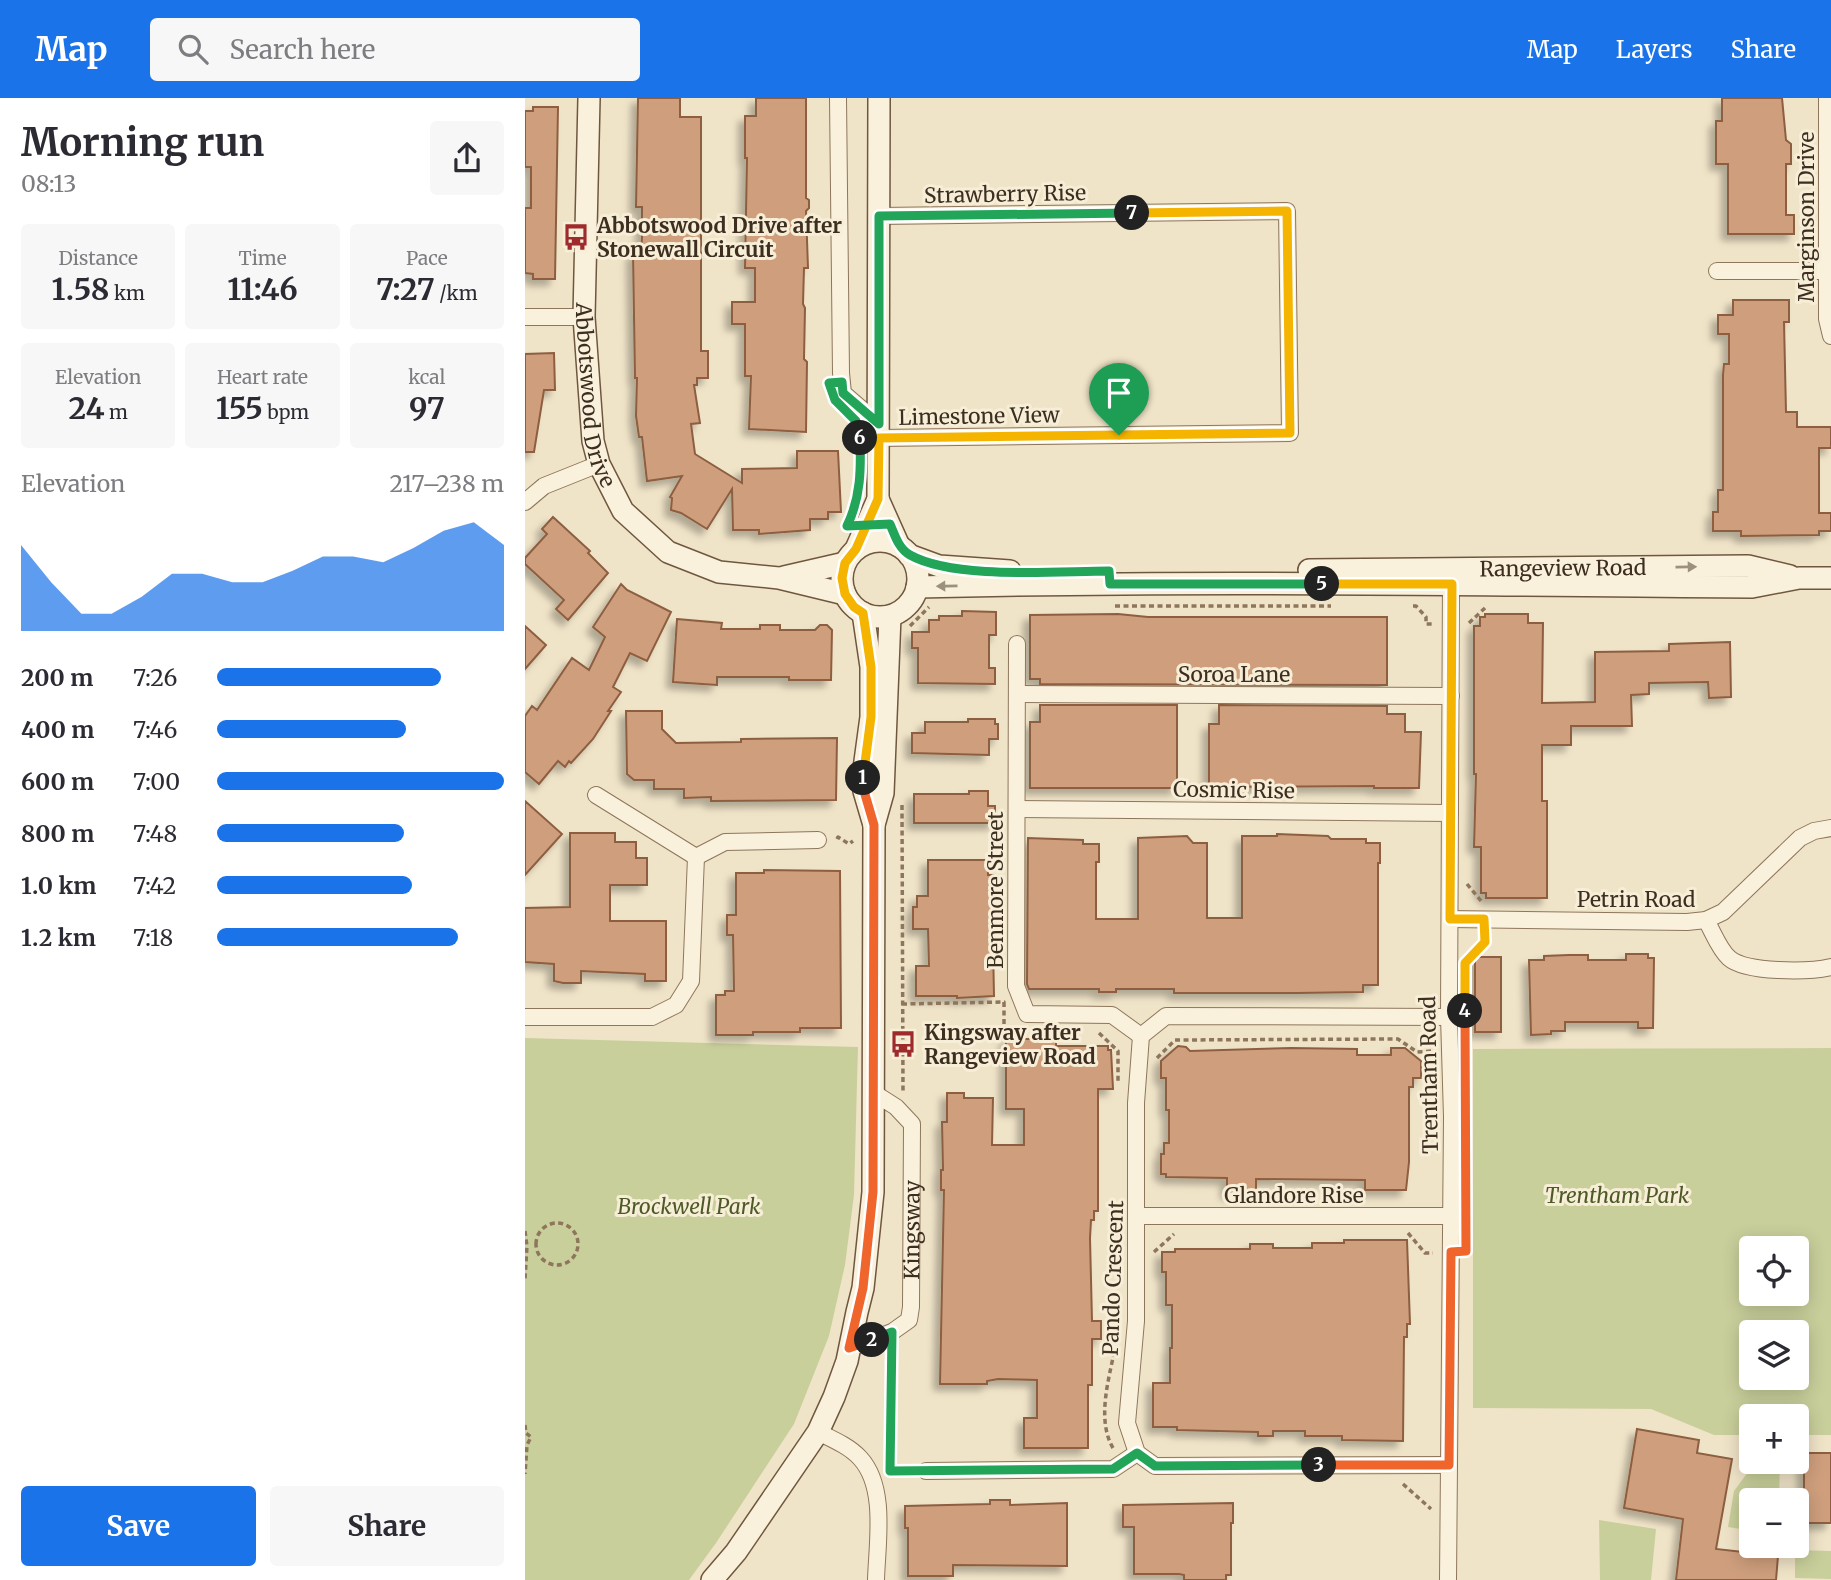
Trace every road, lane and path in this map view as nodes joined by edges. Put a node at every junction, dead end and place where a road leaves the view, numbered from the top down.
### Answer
1 (589, 98) edge
2 (838, 98) edge
3 (879, 98) edge
4 (1827, 98) edge
5 (1829, 152) edge
6 (879, 216) junction
7 (1717, 271) dead end
8 (1826, 271) junction
9 (525, 317) edge
10 (584, 317) junction
11 (1831, 336) edge
12 (879, 431) junction
13 (1290, 433) joint
14 (600, 464) junction
15 (878, 499) junction
16 (525, 502) edge
17 (904, 550) junction
18 (851, 556) junction
19 (1451, 577) junction
20 (779, 578) junction
21 (1110, 578) junction
22 (1799, 578) junction
23 (1831, 578) edge
24 (1503, 585) junction
25 (917, 587) junction
26 (845, 594) junction
27 (863, 613) junction
28 (890, 616) junction
29 (1465, 626) dead end
30 (1017, 644) dead end
31 (1017, 694) junction
32 (1451, 696) junction
33 (596, 795) dead end
34 (1017, 809) junction
35 (1450, 813) junction
36 (1831, 828) edge
37 (867, 830) junction
38 (818, 840) joint
39 (696, 857) junction
40 (1465, 882) dead end
41 (1450, 919) junction
42 (1484, 919) junction
43 (1706, 920) junction
44 (1465, 963) dead end
45 (1831, 967) edge
46 (902, 1004) dead end
47 (525, 1017) edge
48 (1449, 1017) junction
49 (1141, 1036) junction
50 (1450, 1051) junction
51 (1139, 1061) junction
52 (1118, 1090) dead end
53 (874, 1093) junction
54 (896, 1107) junction
55 (1137, 1216) junction
56 (1451, 1216) junction
57 (525, 1231) edge
58 (1407, 1232) dead end
59 (1174, 1233) dead end
60 (527, 1246) junction
61 (535, 1246) junction
62 (1451, 1252) junction
63 (1137, 1254) junction
64 (525, 1279) edge
65 (892, 1332) junction
66 (849, 1348) junction
67 (1115, 1348) dead end
68 (525, 1425) edge
69 (818, 1432) junction
70 (1137, 1453) junction
71 (1122, 1462) junction
72 (1449, 1465) junction
73 (926, 1471) joint
74 (525, 1474) edge
75 (1403, 1483) dead end
76 (1448, 1515) junction
77 (712, 1580) edge
78 (876, 1580) edge
79 (1448, 1580) edge

1 - 10 street, Abbotswood Drive
2 - 12 street
3 - 6 street
4 - 5 street, Marginson Drive
5 - 8 street, Marginson Drive
6 - 12 street
6 - 13 street, Strawberry Rise
7 - 8 street
8 - 11 street, Marginson Drive
9 - 10 street
10 - 14 street, Abbotswood Drive
12 - 13 street, Limestone View
12 - 15 street
14 - 16 street
14 - 20 street, Abbotswood Drive
15 - 17 street
15 - 18 street
17 - 18 street
17 - 21 street, Rangeview Road
17 - 25 street
18 - 20 street, Abbotswood Drive
18 - 26 street
19 - 21 street, Rangeview Road
19 -> 22 street, Rangeview Road
19 - 24 street, Rangeview Road
19 - 32 street, Trentham Road
20 - 26 street, Abbotswood Drive
21 -> 25 street, Rangeview Road
22 - 23 street, Rangeview Road
22 - 24 street, Rangeview Road
24 - 29 path
25 - 28 street
26 - 27 street
27 - 28 street
27 - 37 street, Kingsway
28 - 37 street, Kingsway
30 - 31 street, Benmore Street
31 - 32 street, Soroa Lane
31 - 34 street, Benmore Street
32 - 35 street, Trentham Road
33 - 39 street
34 - 35 street, Cosmic Rise
34 - 49 street, Benmore Street
35 - 41 street, Trentham Road
36 - 43 street, Petrin Road
37 - 38 path
37 - 53 street, Kingsway
38 - 39 street
39 - 47 street
40 - 42 path
41 - 42 street, Petrin Road
41 - 48 street, Trentham Road
42 - 43 street, Petrin Road
42 - 44 path
43 - 45 street
46 - 54 path
48 - 49 street
48 - 50 street, Trentham Road
49 - 51 street
50 - 51 path
50 - 56 street, Trentham Road
51 - 52 path
51 - 55 street, Pando Crescent
53 - 54 street, Kingsway
53 - 66 street, Kingsway
54 - 65 street, Kingsway
55 - 56 street, Glandore Rise
55 - 63 street, Pando Crescent
56 - 62 street, Trentham Road
57 - 60 path
58 - 62 path
59 - 63 path
60 - 61 path
60 - 64 path
61 - 61 path
62 - 72 street, Trentham Road
63 - 70 street, Pando Crescent
65 - 66 street
65 - 73 path
66 - 69 street, Kingsway
67 - 71 path
68 - 74 path
69 - 77 street, Kingsway
69 - 78 street
70 - 71 street
70 - 72 street
71 - 73 street
72 - 76 street, Trentham Road
75 - 76 path
76 - 79 street, Trentham Road

